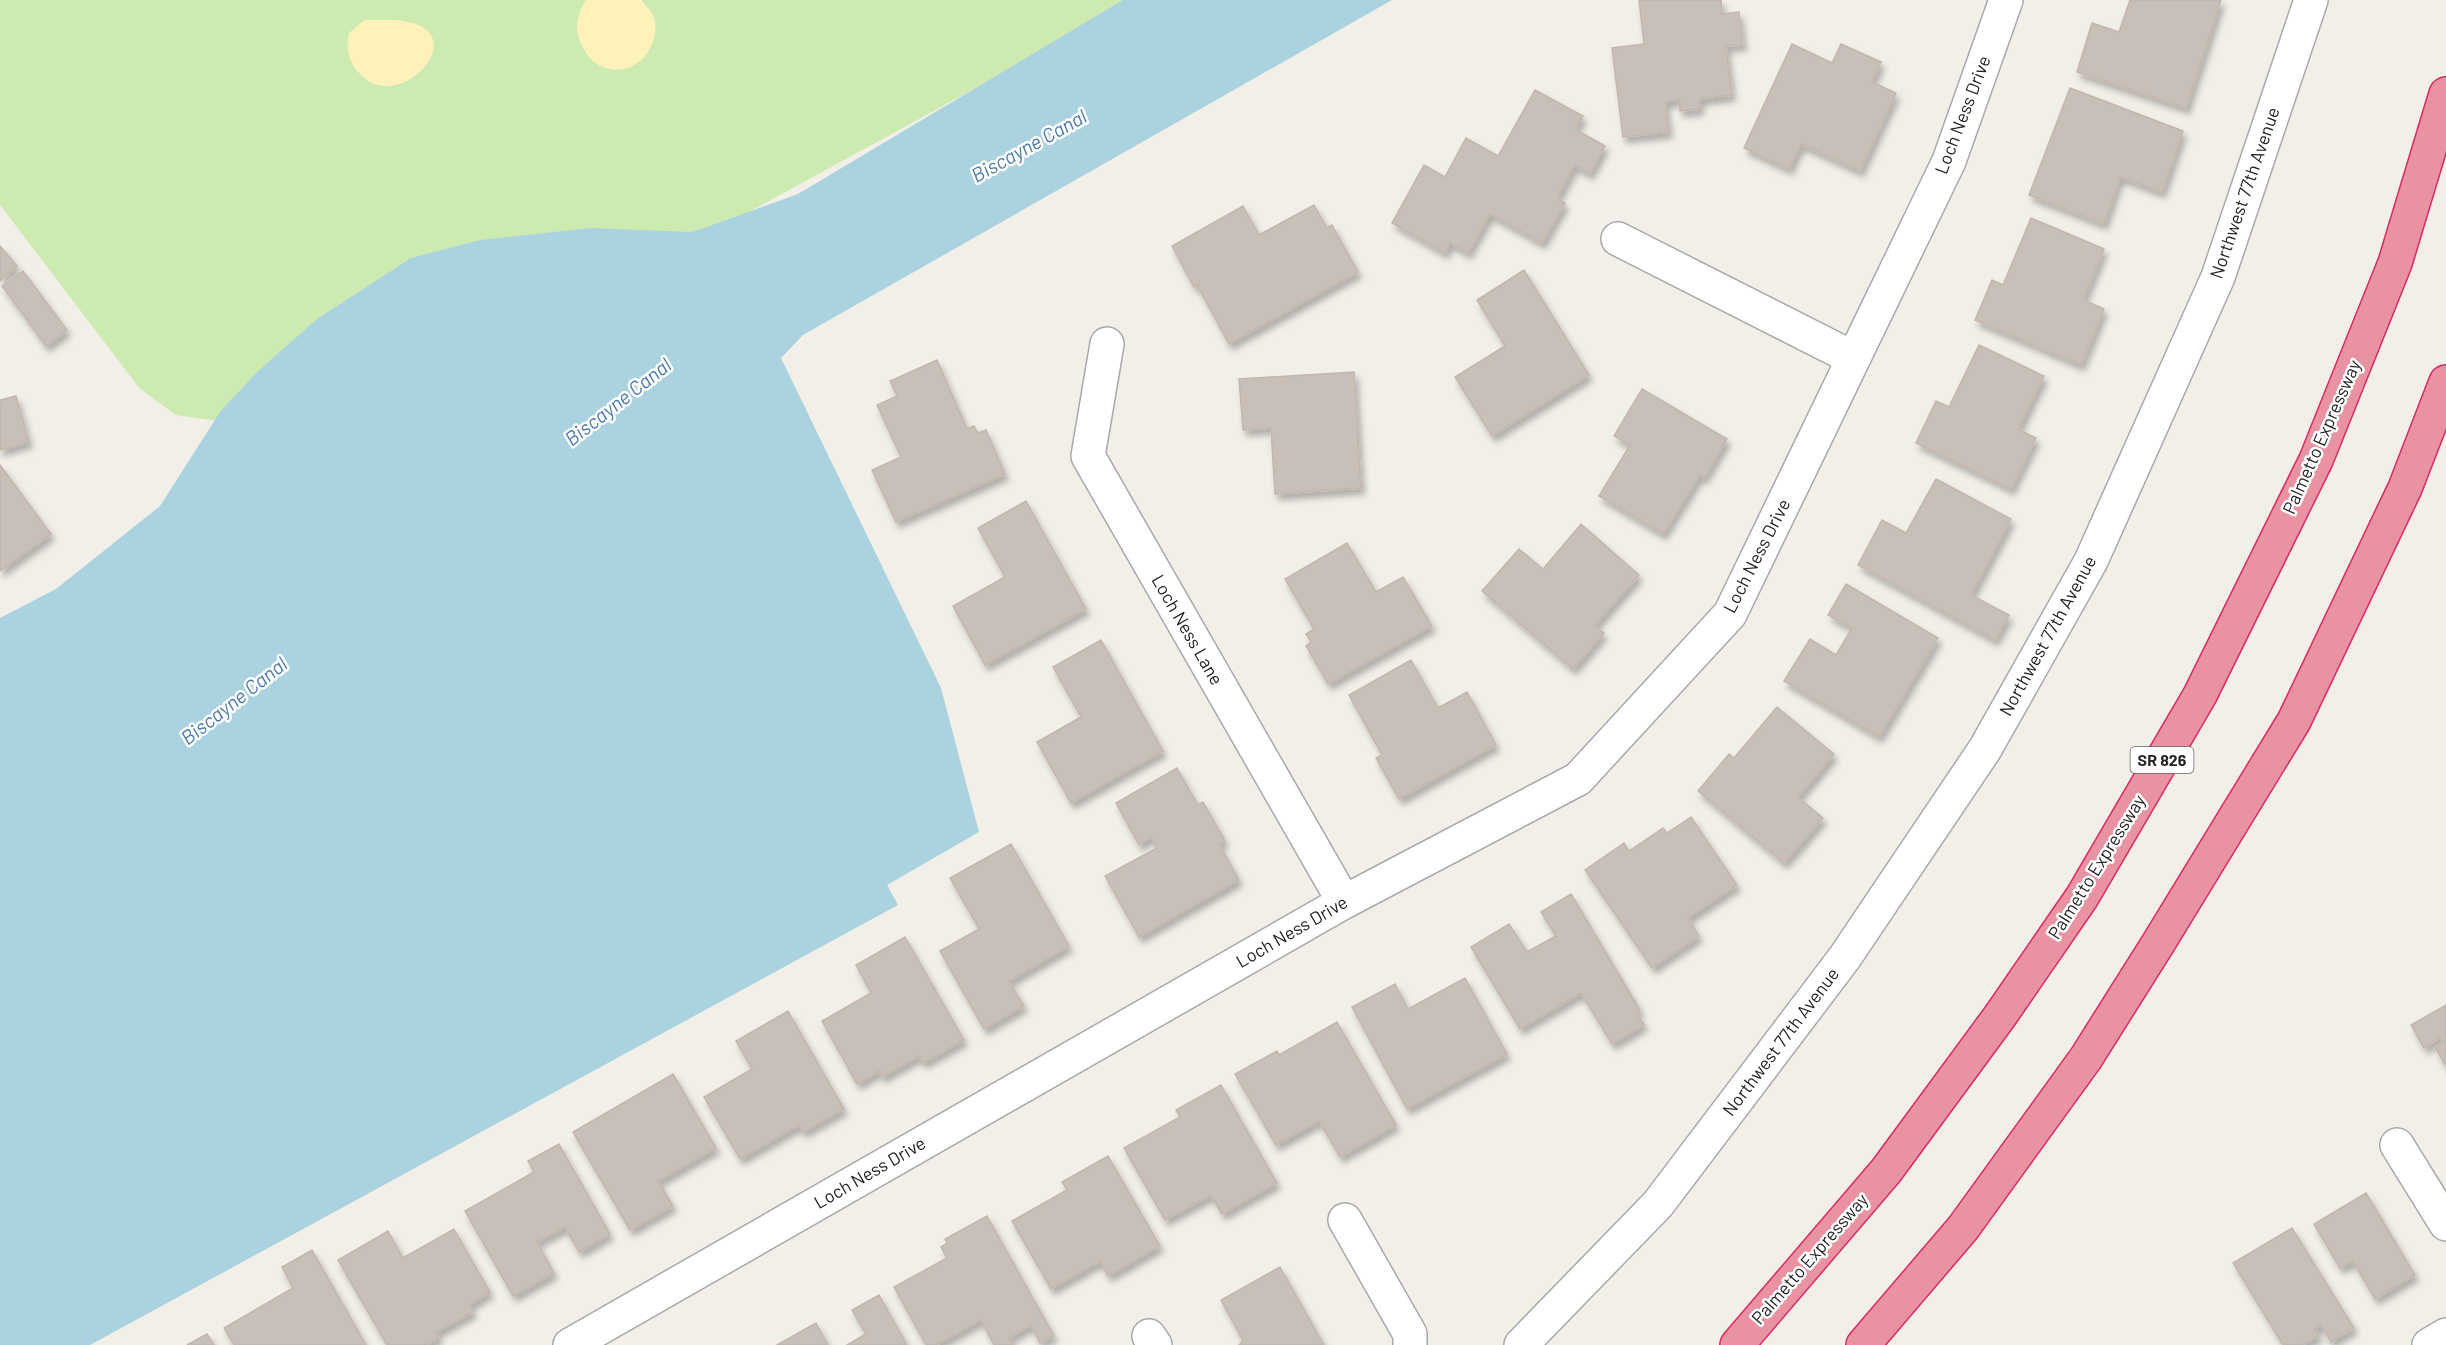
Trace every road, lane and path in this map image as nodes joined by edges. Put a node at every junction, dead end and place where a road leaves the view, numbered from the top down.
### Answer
1 (2006, 0) edge
2 (2311, 0) edge
3 (2446, 94) edge
4 (1617, 239) dead end
5 (1107, 344) dead end
6 (1853, 358) junction
7 (2446, 382) edge
8 (1344, 902) junction
9 (2397, 1145) dead end
10 (1345, 1220) dead end
11 (2446, 1224) edge
12 (2446, 1335) edge
13 (570, 1345) edge
14 (1410, 1345) edge
15 (1521, 1345) edge
16 (1737, 1345) edge
17 (1863, 1345) edge
18 (2429, 1345) edge

1 - 6 street, Loch Ness Drive
2 - 15 street, Northwest 77th Avenue
3 - 16 highway, Palmetto Expressway / SR 826
4 - 6 street
5 - 8 street, Loch Ness Lane
6 - 8 street, Loch Ness Drive
7 - 17 highway
8 - 13 street, Loch Ness Drive
9 - 11 street
10 - 14 street
12 - 18 street

